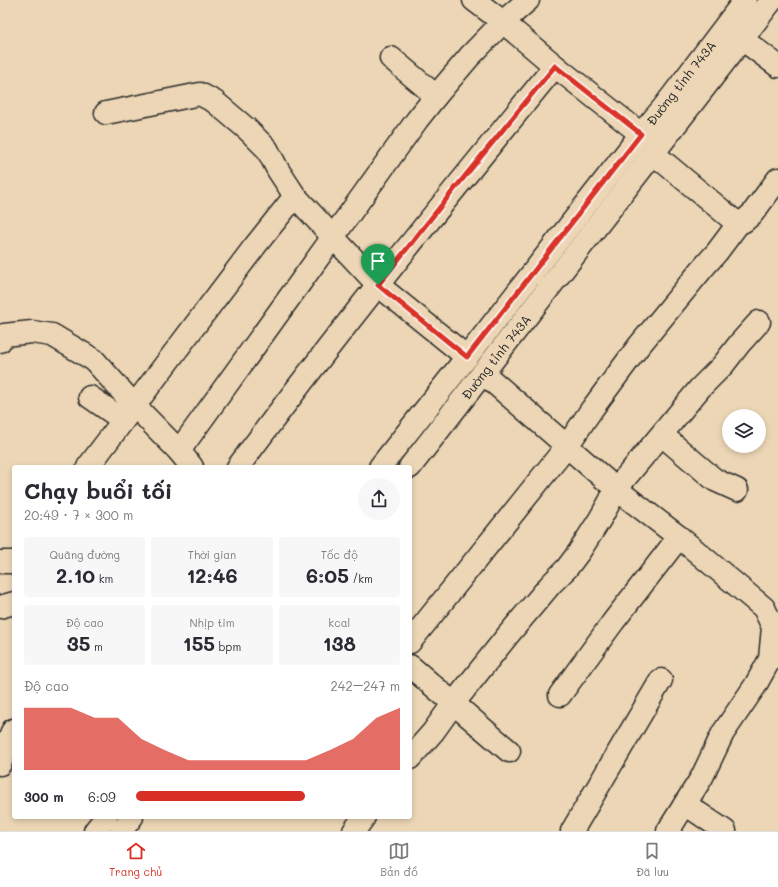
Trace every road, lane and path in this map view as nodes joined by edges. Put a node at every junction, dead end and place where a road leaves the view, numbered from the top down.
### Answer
1 (474, 0) edge
2 (528, 0) edge
3 (745, 0) edge
4 (772, 0) edge
5 (503, 22) junction
6 (742, 39) junction
7 (390, 58) dead end
8 (555, 66) junction
9 (778, 66) edge
10 (436, 96) junction
11 (106, 113) dead end
12 (641, 134) junction
13 (654, 154) junction
14 (778, 179) edge
15 (295, 196) junction
16 (738, 224) junction
17 (332, 237) junction
18 (378, 285) junction
19 (759, 322) dead end
20 (2, 336) edge
21 (467, 357) junction
22 (483, 374) junction
23 (90, 397) dead end
24 (128, 412) junction
25 (662, 435) junction
26 (567, 446) junction
27 (186, 459) edge
28 (89, 465) edge
29 (239, 465) edge
30 (382, 465) edge
31 (412, 465) edge
32 (616, 489) junction
33 (738, 490) dead end
34 (679, 538) junction
35 (0, 562) edge
36 (12, 562) edge
37 (12, 604) edge
38 (0, 608) edge
39 (412, 640) edge
40 (412, 668) edge
41 (661, 680) dead end
42 (560, 694) dead end
43 (453, 704) junction
44 (12, 741) edge
45 (509, 751) dead end
46 (412, 756) edge
47 (0, 764) edge
48 (684, 804) junction
49 (104, 819) edge
50 (130, 819) edge
51 (363, 819) edge
52 (95, 831) edge
53 (121, 831) edge
54 (354, 831) edge
55 (572, 831) edge
56 (668, 831) edge
57 (725, 831) edge

1 - 5 street
2 - 5 street
3 - 12 street, Đường tỉnh 743A
4 - 6 street, Đường tỉnh 743A
5 - 8 street
5 - 10 street
6 - 9 street
6 - 13 street, Đường tỉnh 743A
7 - 10 street
8 - 12 street
8 - 18 street
10 - 17 street
11 - 15 street
12 - 21 street, Đường tỉnh 743A
13 - 16 street
13 - 22 street, Đường tỉnh 743A
14 - 16 street
15 - 17 street
15 - 24 street
16 - 26 street
17 - 18 street
17 - 27 street
18 - 21 street
18 - 29 street
19 - 25 street
20 - 24 street
21 - 30 street, Đường tỉnh 743A
22 - 26 street
22 - 31 street, Đường tỉnh 743A
23 - 24 street
24 - 27 street
24 - 28 street
25 - 32 street
25 - 33 street
26 - 32 street
26 - 39 street
32 - 34 street
32 - 43 street
34 - 42 street
34 - 48 street
35 - 36 street
37 - 38 street
40 - 43 street
41 - 55 street
43 - 45 street
43 - 46 street
44 - 47 street
48 - 56 street
48 - 57 street
49 - 52 street
50 - 53 street
51 - 54 street

